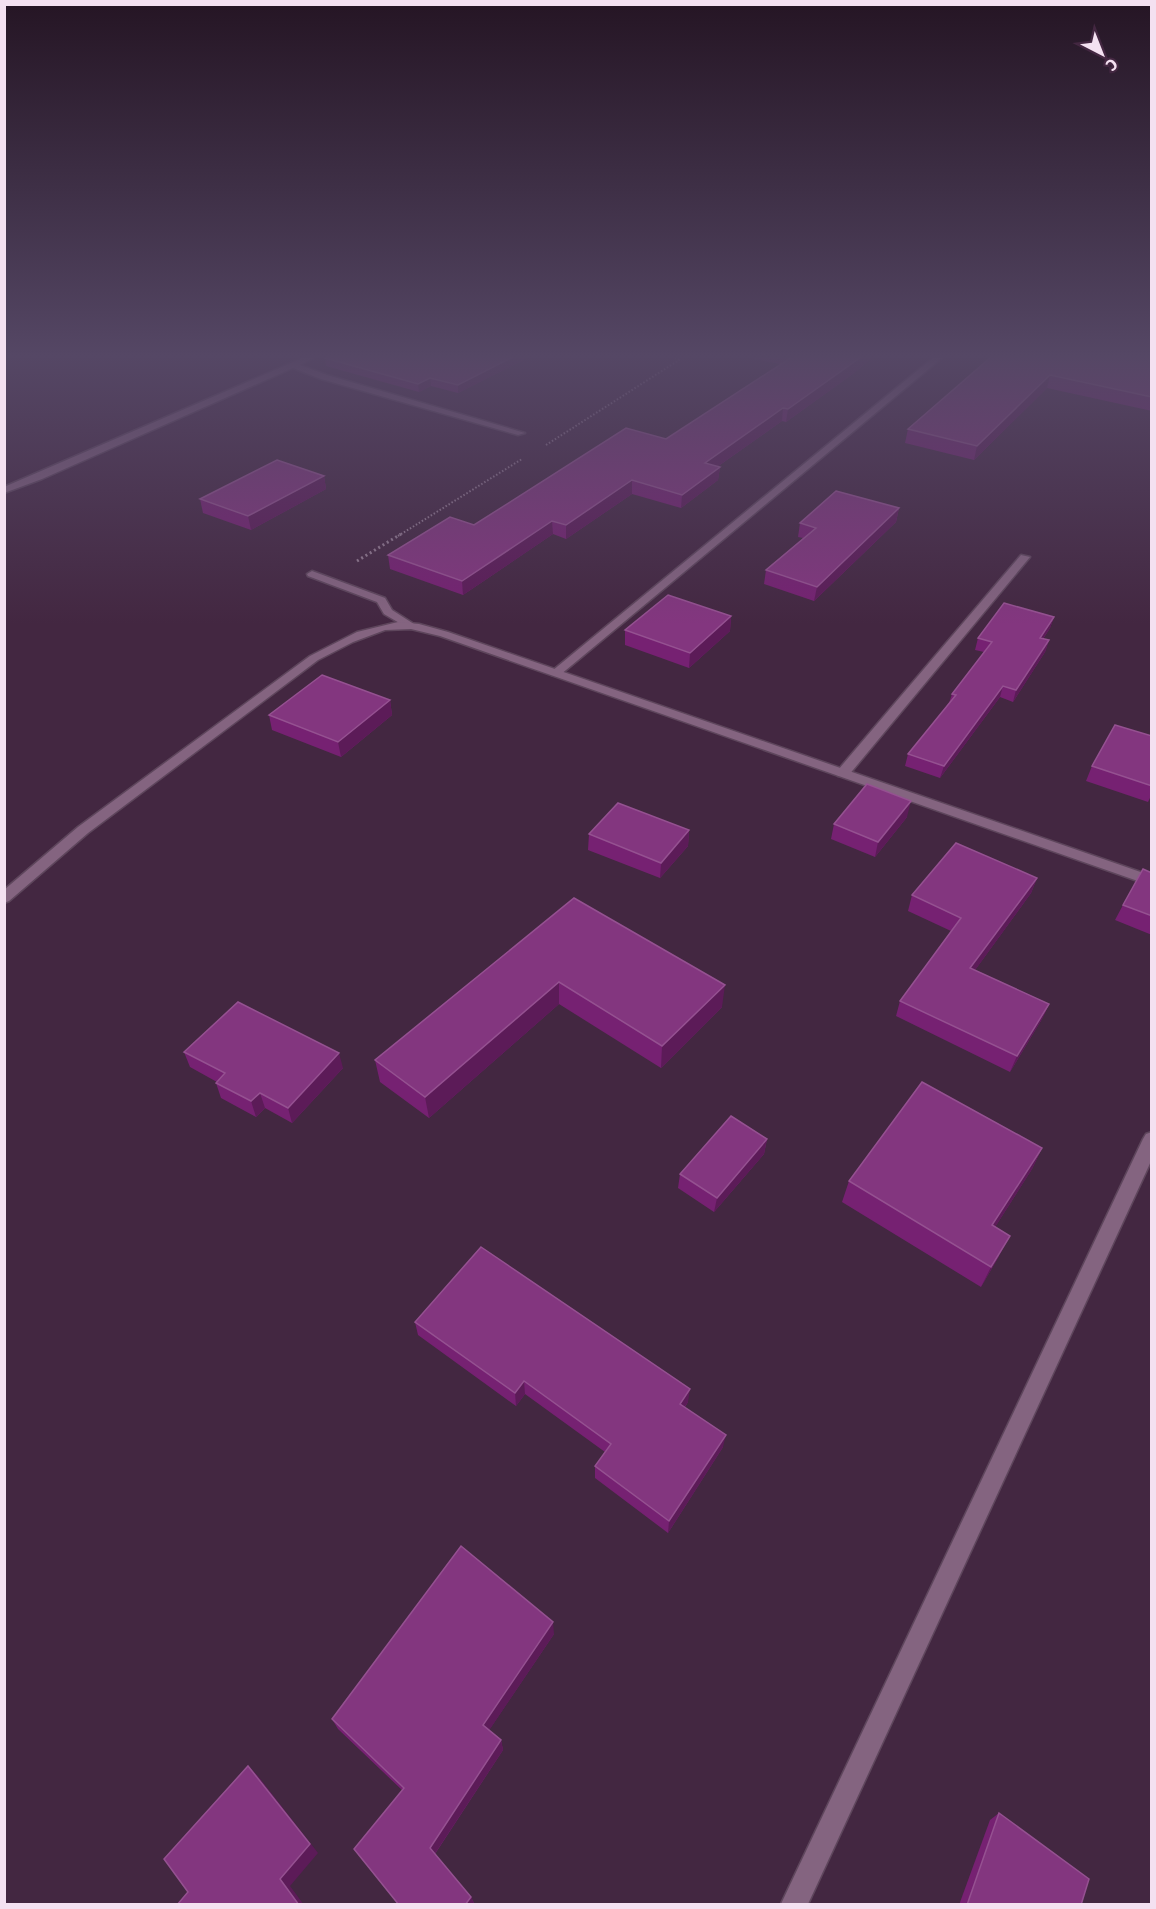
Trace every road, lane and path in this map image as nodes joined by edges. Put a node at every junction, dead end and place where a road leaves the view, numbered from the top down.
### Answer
1 (109, 446) edge
2 (543, 446) edge
3 (831, 446) edge
4 (540, 448) dead end
5 (530, 454) dead end
6 (4, 490) edge
7 (1025, 557) dead end
8 (312, 574) dead end
9 (344, 586) junction
10 (411, 626) junction
11 (556, 673) junction
12 (843, 773) junction
13 (1152, 881) edge
14 (4, 898) edge
15 (1152, 1139) edge
16 (794, 1905) edge

1 - 6 street
2 - 4 path
3 - 11 street
5 - 9 path
7 - 12 street
8 - 9 street
9 - 10 street
10 - 11 street
10 - 14 street
11 - 12 street
12 - 13 street
15 - 16 street

